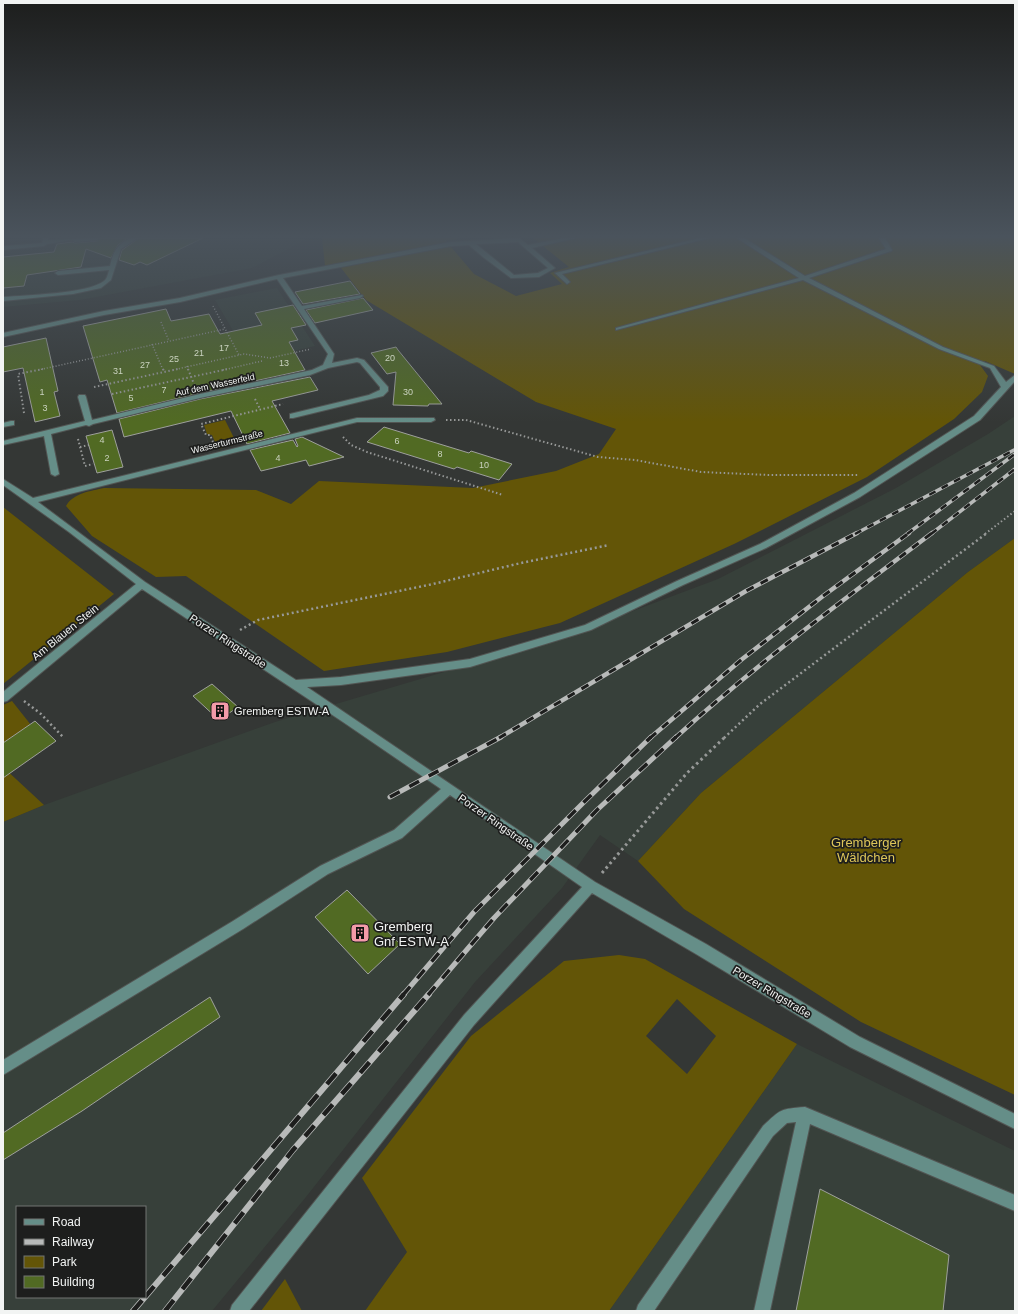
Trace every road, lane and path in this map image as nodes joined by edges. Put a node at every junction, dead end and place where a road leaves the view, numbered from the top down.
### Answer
1 (178, 299) edge
2 (210, 299) edge
3 (294, 299) edge
4 (343, 299) edge
5 (726, 299) edge
6 (846, 299) edge
7 (300, 308) junction
8 (161, 322) dead end
9 (225, 329) junction
10 (618, 329) dead end
11 (3, 335) edge
12 (169, 341) junction
13 (152, 344) junction
14 (325, 346) junction
15 (239, 355) junction
16 (262, 361) dead end
17 (327, 366) junction
18 (164, 371) junction
19 (1015, 377) edge
20 (94, 387) dead end
21 (1005, 387) junction
22 (112, 394) dead end
23 (82, 397) dead end
24 (293, 416) joint
25 (431, 420) joint
26 (11, 423) dead end
27 (89, 424) junction
28 (3, 425) edge
29 (332, 426) junction
30 (75, 427) junction
31 (47, 433) junction
32 (28, 437) junction
33 (3, 443) edge
34 (89, 445) dead end
35 (80, 447) junction
36 (218, 454) junction
37 (93, 464) dead end
38 (55, 474) dead end
39 (887, 475) junction
40 (3, 481) edge
41 (503, 495) dead end
42 (31, 501) junction
43 (1015, 511) edge
44 (609, 545) dead end
45 (142, 584) junction
46 (224, 638) junction
47 (294, 684) junction
48 (12, 691) junction
49 (3, 698) edge
50 (63, 737) dead end
51 (449, 789) junction
52 (591, 886) junction
53 (3, 1068) edge
54 (805, 1114) junction
55 (1015, 1122) edge
56 (1015, 1203) edge
57 (238, 1311) edge
58 (644, 1311) edge
59 (762, 1311) edge

1 - 11 street
2 - 9 path
3 - 7 street
4 - 7 street
5 - 10 street
6 - 21 street
7 - 14 street
8 - 12 path
9 - 12 path
9 - 15 path
12 - 13 path
13 - 18 path
13 - 32 path
14 - 15 path
14 - 17 street
15 - 18 path
16 - 22 path
17 - 24 street, Auf dem Wasserfeld
17 - 27 street, Auf dem Wasserfeld
18 - 20 path
19 - 21 street
21 - 39 street
23 - 27 street
24 - 36 path
25 - 29 street, Wasserturmstraße
25 - 39 path
26 - 28 street
27 - 30 street, Auf dem Wasserfeld
29 - 36 street, Wasserturmstraße
29 - 41 path
30 - 31 street, Auf dem Wasserfeld
30 - 35 path
31 - 32 street, Auf dem Wasserfeld
31 - 38 street
32 - 33 street, Auf dem Wasserfeld
34 - 35 path
35 - 37 path
36 - 42 street, Wasserturmstraße
39 - 47 street
40 - 42 street, Porzer Ringstraße
42 - 45 street, Porzer Ringstraße
43 - 52 path
44 - 46 path
45 - 46 street, Porzer Ringstraße
45 - 48 street, Am Blauen Stein
46 - 47 street, Porzer Ringstraße
47 - 51 street, Porzer Ringstraße
48 - 49 street, Am Blauen Stein
48 - 50 path
51 - 52 street, Porzer Ringstraße
51 - 53 street
52 - 55 street, Porzer Ringstraße
52 - 57 street
54 - 56 street
54 - 58 street
54 - 59 street

